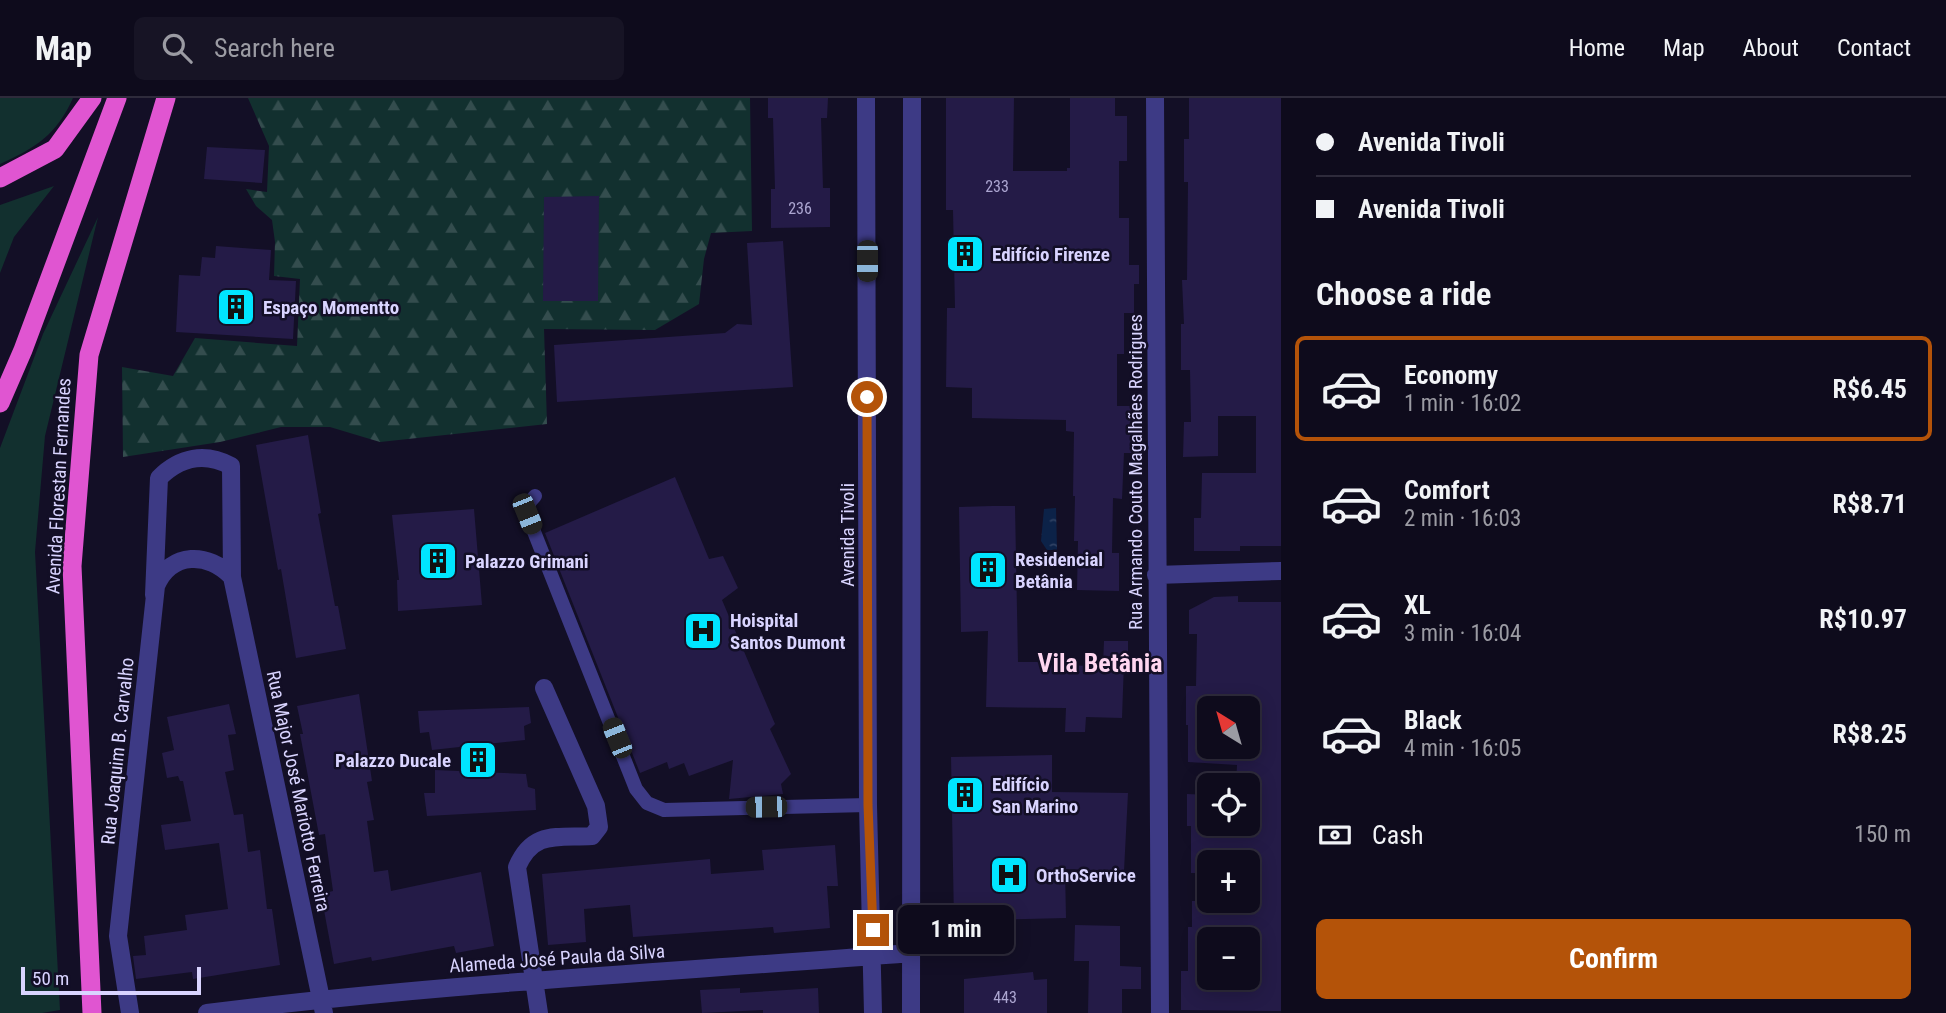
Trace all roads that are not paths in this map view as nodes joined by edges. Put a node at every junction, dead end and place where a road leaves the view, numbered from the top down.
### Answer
1 (92, 98) edge
2 (117, 98) edge
3 (166, 98) edge
4 (866, 98) edge
5 (912, 98) edge
6 (1155, 98) edge
7 (0, 178) edge
8 (0, 403) edge
9 (535, 496) dead end
10 (1281, 571) edge
11 (1156, 575) junction
12 (232, 577) junction
13 (154, 595) junction
14 (544, 688) dead end
15 (868, 805) junction
16 (911, 953) junction
17 (873, 956) junction
18 (534, 979) junction
19 (323, 1006) edge
20 (92, 1013) edge
21 (130, 1013) edge
22 (207, 1013) edge
23 (539, 1013) edge
24 (873, 1013) edge
25 (911, 1013) edge
26 (1160, 1013) edge

1 - 7 highway
2 - 8 highway
3 - 20 highway, Avenida Florestan Fernandes
4 - 15 street, Avenida Tivoli
5 - 16 street
6 - 11 street, Rua Armando Couto Magalhães Rodrigues
9 - 15 lane
10 - 11 street
11 - 26 street, Rua Armando Couto Magalhães Rodrigues
12 - 13 street, Rua Joaquim B. Carvalho
12 - 13 street, Rua Major José Mariotto Ferreira
12 - 19 street, Rua Major José Mariotto Ferreira
13 - 21 street, Rua Joaquim B. Carvalho
14 - 18 street
15 - 17 street, Avenida Tivoli
16 - 17 street, Alameda José Paula da Silva
16 - 25 street
17 - 18 street, Alameda José Paula da Silva
17 - 24 street, Avenida Tivoli
18 - 19 street, Alameda José Paula da Silva
18 - 23 street
19 - 22 street, Alameda José Paula da Silva

